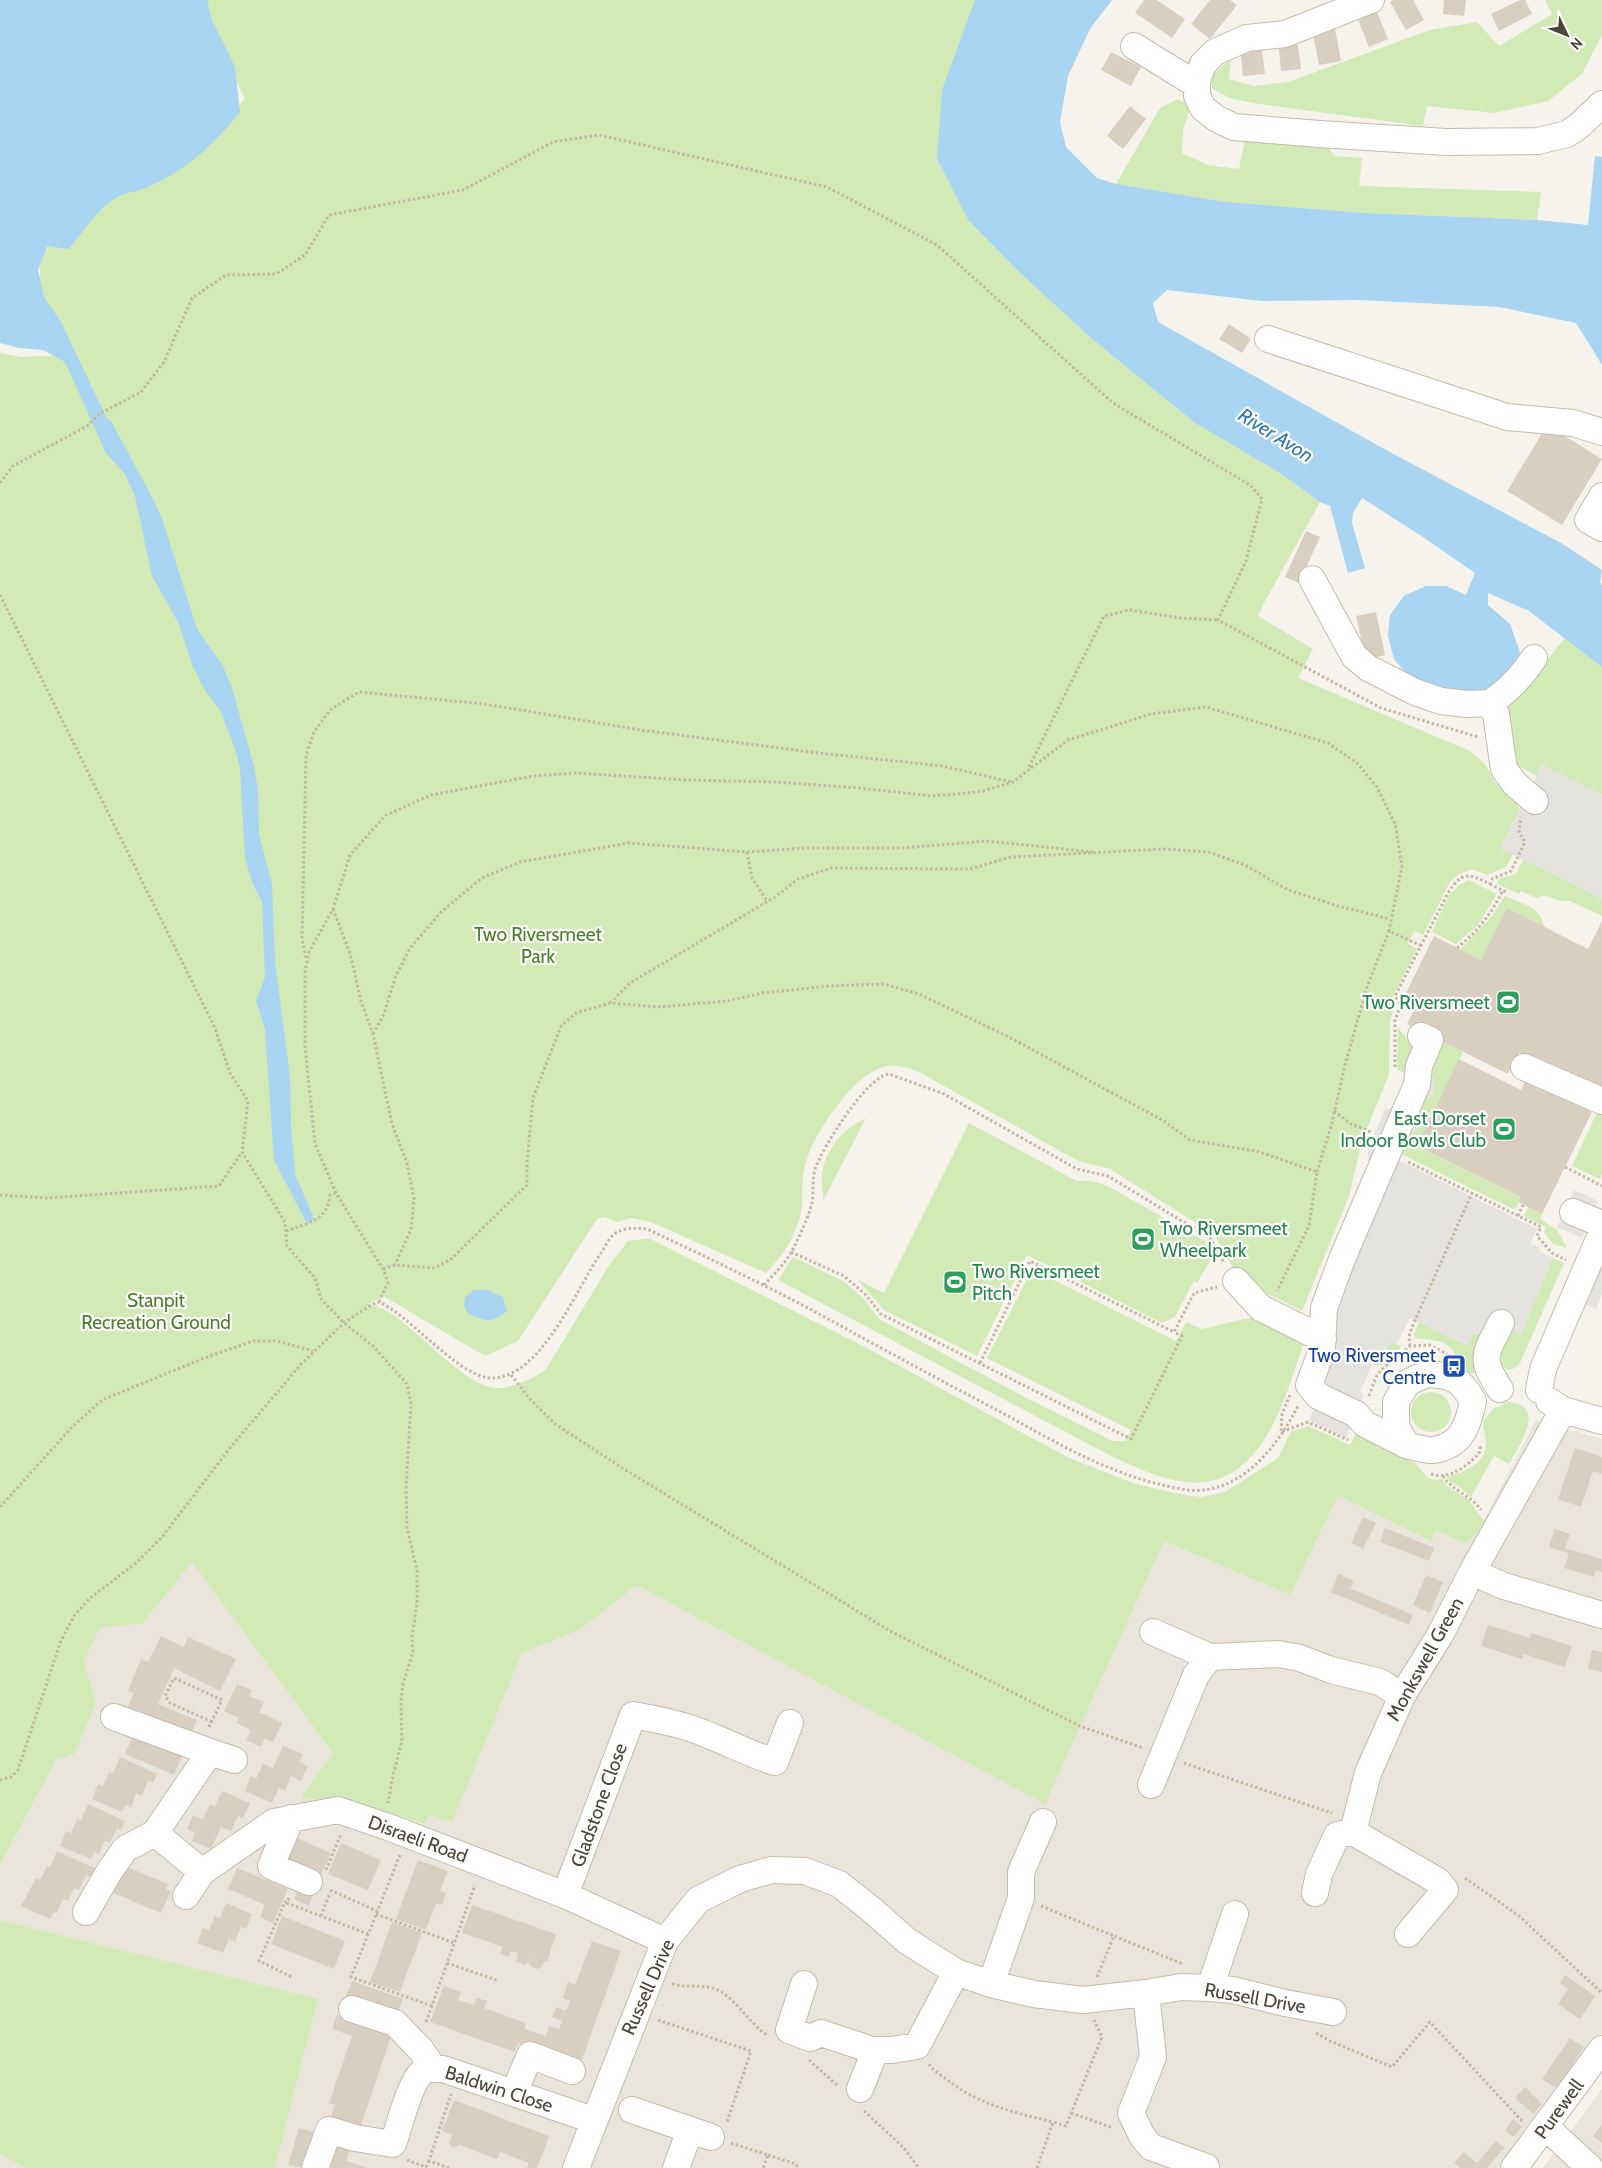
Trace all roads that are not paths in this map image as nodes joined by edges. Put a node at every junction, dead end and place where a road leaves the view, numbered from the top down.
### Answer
1 (1366, 1) edge
2 (1134, 46) dead end
3 (1197, 85) junction
4 (1598, 111) edge
5 (1268, 339) dead end
6 (1602, 432) edge
7 (1602, 496) edge
8 (1602, 528) edge
9 (1312, 579) dead end
10 (1534, 658) dead end
11 (1490, 703) junction
12 (1528, 807) road end
13 (1421, 1036) dead end
14 (1524, 1066) dead end
15 (1602, 1101) edge
16 (1573, 1212) dead end
17 (1602, 1224) edge
18 (1602, 1232) edge
19 (1236, 1281) road end
20 (1500, 1323) dead end
21 (1323, 1340) junction
22 (1500, 1389) junction
23 (1539, 1390) junction
24 (1473, 1401) junction
25 (1563, 1410) junction
26 (1602, 1421) edge
27 (1406, 1445) junction
28 (1472, 1572) junction
29 (1602, 1615) edge
30 (1153, 1632) dead end
31 (1210, 1657) junction
32 (1402, 1696) junction
33 (114, 1717) dead end
34 (790, 1723) dead end
35 (205, 1750) junction
36 (234, 1760) dead end
37 (1151, 1786) dead end
38 (291, 1818) junction
39 (1043, 1822) dead end
40 (1354, 1826) junction
41 (155, 1833) junction
42 (202, 1872) junction
43 (317, 1883) road end
44 (1315, 1893) dead end
45 (566, 1895) junction
46 (186, 1896) dead end
47 (86, 1912) dead end
48 (1235, 1914) dead end
49 (1408, 1934) dead end
50 (665, 1941) junction
51 (956, 1972) junction
52 (1212, 1982) junction
53 (804, 1984) dead end
54 (992, 1984) junction
55 (1146, 1993) junction
56 (352, 2009) dead end
57 (1333, 2012) dead end
58 (1602, 2049) edge
59 (874, 2051) junction
60 (433, 2068) junction
61 (572, 2071) dead end
62 (860, 2089) dead end
63 (514, 2093) junction
64 (632, 2110) dead end
65 (593, 2120) junction
66 (1542, 2132) junction
67 (696, 2144) edge
68 (1152, 2153) edge
69 (315, 2168) edge
70 (576, 2168) edge
71 (1206, 2168) edge
72 (1514, 2168) edge
73 (1590, 2168) edge

1 - 3 street
2 - 3 street
3 - 4 street
5 - 6 street
7 - 8 street
9 - 11 street
10 - 11 street
11 - 12 street
13 - 21 street
14 - 15 street
16 - 17 street
18 - 23 street
19 - 21 street
20 - 22 street
21 - 27 street
22 - 23 street
22 - 24 street
23 - 25 street
24 - 27 street
24 - 27 street
25 - 26 street
25 - 28 street, Monkswell Green
28 - 29 street
28 - 32 street, Monkswell Green
30 - 31 street
31 - 32 street
31 - 37 street
32 - 40 street, Monkswell Green
33 - 35 street
34 - 45 street, Gladstone Close
35 - 36 street
35 - 41 street
38 - 42 street, Disraeli Road
38 - 43 street
38 - 45 street, Disraeli Road
39 - 54 street
40 - 44 street
40 - 49 street
41 - 42 street
41 - 47 street
42 - 46 street, Disraeli Road
45 - 50 street, Disraeli Road
48 - 52 street
50 - 51 street, Russell Drive
50 - 65 street, Russell Drive
51 - 54 street, Russell Drive
51 - 59 street
52 - 55 street, Russell Drive
52 - 57 street, Russell Drive
53 - 59 street
54 - 55 street, Russell Drive
55 - 68 street
56 - 60 street
58 - 66 street, Purewell
59 - 62 street
60 - 63 street, Baldwin Close
60 - 69 street, Baldwin Close
61 - 63 street
63 - 65 street, Baldwin Close
64 - 67 street
65 - 70 street, Russell Drive
66 - 72 street, Purewell
66 - 73 street
68 - 71 street

